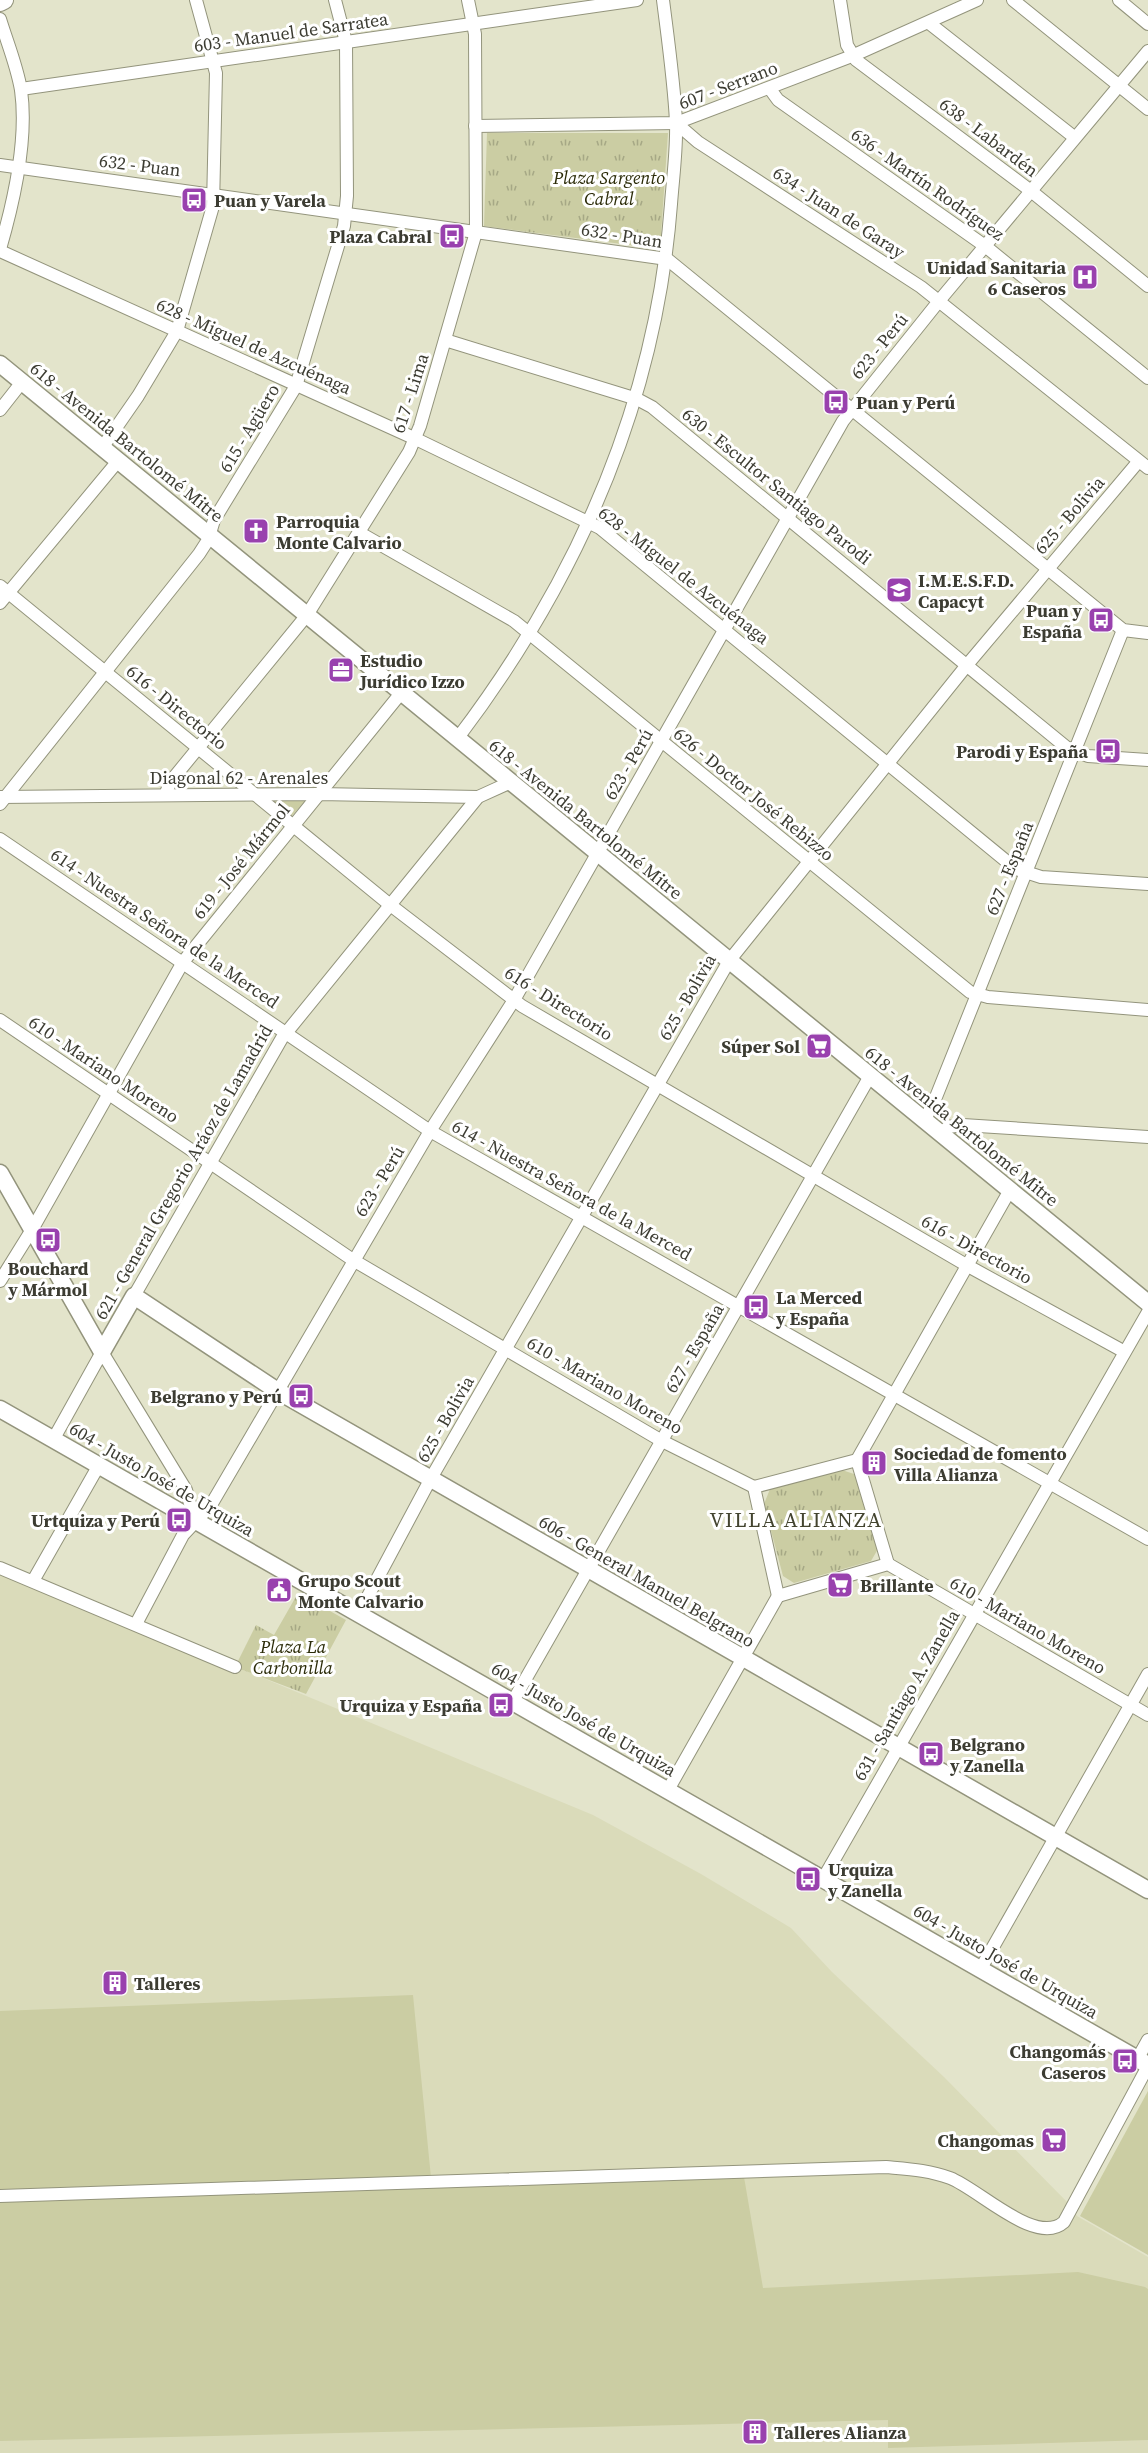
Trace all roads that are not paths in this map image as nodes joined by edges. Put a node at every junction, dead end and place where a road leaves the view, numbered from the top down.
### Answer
1 (196, 0) edge
2 (334, 0) edge
3 (468, 0) edge
4 (638, 0) edge
5 (663, 0) edge
6 (840, 0) edge
7 (977, 0) edge
8 (1013, 0) edge
9 (1119, 0) edge
10 (0, 19) edge
11 (929, 23) junction
12 (1148, 24) edge
13 (474, 25) junction
14 (346, 42) junction
15 (1148, 51) edge
16 (852, 56) junction
17 (214, 62) junction
18 (1120, 86) junction
19 (770, 89) junction
20 (21, 90) junction
21 (1148, 109) edge
22 (676, 123) junction
23 (475, 126) junction
24 (1074, 137) junction
25 (0, 165) edge
26 (18, 167) junction
27 (1031, 191) junction
28 (215, 193) junction
29 (346, 212) junction
30 (476, 232) junction
31 (985, 246) junction
32 (0, 250) edge
33 (667, 259) junction
34 (1148, 286) edge
35 (939, 301) junction
36 (177, 331) junction
37 (445, 340) junction
38 (0, 364) edge
39 (1148, 378) edge
40 (22, 382) junction
41 (296, 386) junction
42 (637, 399) junction
43 (850, 409) junction
44 (0, 410) edge
45 (416, 439) junction
46 (102, 448) junction
47 (118, 461) junction
48 (1143, 465) edge
49 (789, 520) junction
50 (590, 522) junction
51 (210, 534) junction
52 (360, 534) junction
53 (1047, 568) junction
54 (3, 594) edge
55 (307, 615) junction
56 (726, 630) junction
57 (1123, 630) junction
58 (528, 632) junction
59 (1148, 633) edge
60 (967, 665) junction
61 (105, 672) junction
62 (400, 693) junction
63 (457, 740) junction
64 (661, 742) junction
65 (198, 748) junction
66 (1075, 753) junction
67 (1148, 760) edge
68 (888, 764) junction
69 (511, 782) junction
70 (319, 794) junction
71 (165, 795) junction
72 (256, 795) junction
73 (478, 797) junction
74 (1, 799) edge
75 (291, 825) junction
76 (0, 839) edge
77 (597, 853) junction
78 (807, 861) junction
79 (1027, 874) junction
80 (1148, 884) edge
81 (389, 904) junction
82 (729, 961) junction
83 (183, 962) junction
84 (977, 995) junction
85 (514, 1000) junction
86 (1148, 1010) edge
87 (0, 1020) edge
88 (287, 1031) junction
89 (870, 1076) junction
90 (658, 1084) junction
91 (108, 1094) junction
92 (925, 1119) junction
93 (430, 1131) junction
94 (942, 1133) junction
95 (1148, 1137) edge
96 (211, 1163) junction
97 (0, 1173) edge
98 (813, 1176) junction
99 (1010, 1190) junction
100 (582, 1217) junction
101 (33, 1228) junction
102 (353, 1260) junction
103 (5, 1263) edge
104 (968, 1266) junction
105 (0, 1281) edge
106 (134, 1296) junction
107 (1148, 1303) edge
108 (740, 1305) junction
109 (1148, 1312) edge
110 (506, 1348) junction
111 (1124, 1351) junction
112 (102, 1352) junction
113 (276, 1390) junction
114 (895, 1395) junction
115 (1, 1412) edge
116 (53, 1440) junction
117 (662, 1441) junction
118 (857, 1460) junction
119 (99, 1465) junction
120 (430, 1480) junction
121 (1051, 1483) junction
122 (754, 1487) junction
123 (195, 1520) junction
124 (1148, 1539) edge
125 (888, 1564) junction
126 (0, 1568) edge
127 (590, 1571) junction
128 (33, 1581) junction
129 (778, 1596) junction
130 (359, 1613) junction
131 (973, 1614) junction
132 (136, 1624) junction
133 (742, 1658) junction
134 (236, 1666) dead end
135 (1148, 1674) edge
136 (513, 1701) junction
137 (1129, 1705) junction
138 (1148, 1715) edge
139 (898, 1747) junction
140 (668, 1790) junction
141 (1056, 1837) junction
142 (823, 1879) junction
143 (1148, 1890) edge
144 (980, 1970) junction
145 (1148, 2040) edge
146 (1145, 2063) edge
147 (0, 2196) edge

1 - 17 street
2 - 14 street, 615 - Agüero
3 - 13 street, 617 - Lima
4 - 13 street, 603 - Manuel de Sarratea
5 - 22 street
6 - 16 street
7 - 11 street, 607 - Serrano
8 - 18 street
9 - 12 street
10 - 20 street
11 - 16 street, 607 - Serrano
11 - 24 street
13 - 14 street, 603 - Manuel de Sarratea
13 - 23 street, 617 - Lima
14 - 17 street, 603 - Manuel de Sarratea
14 - 29 street, 615 - Agüero
15 - 18 street, 623 - Perú
16 - 19 street, 607 - Serrano
16 - 27 street, 638 - Labardén
17 - 20 street, 603 - Manuel de Sarratea
17 - 28 street
18 - 21 street
18 - 24 street, 623 - Perú
19 - 22 street, 607 - Serrano
19 - 31 street, 636 - Martín Rodríguez
20 - 26 street
22 - 23 street, 607 - Serrano
22 - 33 street
22 - 35 street, 634 - Juan de Garay
23 - 30 street, 617 - Lima
24 - 27 street, 623 - Perú
25 - 26 street, 632 - Puan
26 - 28 street, 632 - Puan
26 - 32 street
27 - 31 street, 623 - Perú
27 - 34 street, 638 - Labardén
28 - 29 street, 632 - Puan
28 - 36 street
29 - 30 street, 632 - Puan
29 - 41 street, 615 - Agüero
30 - 33 street, 632 - Puan
30 - 37 street, 617 - Lima
31 - 35 street, 623 - Perú
31 - 39 street, 636 - Martín Rodríguez
32 - 36 street, 628 - Miguel de Azcuénaga
33 - 42 street
33 - 43 street, 632 - Puan
35 - 43 street, 623 - Perú
35 - 48 street, 634 - Juan de Garay
36 - 41 street, 628 - Miguel de Azcuénaga
36 - 46 street
37 - 42 street, 630 - Escultor Santiago Parodi
37 - 45 street, 617 - Lima
38 - 40 main road, 618 - Avenida Bartolomé Mitre
40 - 44 street
40 - 46 main road, 618 - Avenida Bartolomé Mitre
41 - 45 street, 628 - Miguel de Azcuénaga
41 - 51 street, 615 - Agüero
42 - 49 street, 630 - Escultor Santiago Parodi
42 - 50 street
43 - 49 street, 623 - Perú
43 - 53 street, 632 - Puan
45 - 50 street, 628 - Miguel de Azcuénaga
45 - 52 street, 617 - Lima
46 - 47 main road, 618 - Avenida Bartolomé Mitre
47 - 51 main road, 618 - Avenida Bartolomé Mitre
47 - 54 street
48 - 53 street, 625 - Bolivia
49 - 56 street, 623 - Perú
49 - 60 street, 630 - Escultor Santiago Parodi
50 - 56 street, 628 - Miguel de Azcuénaga
50 - 58 street
51 - 55 main road, 618 - Avenida Bartolomé Mitre
51 - 61 street, 615 - Agüero
52 - 55 street, 617 - Lima
52 - 58 street, 626 - Doctor José Rebizzo
53 - 57 street, 632 - Puan
53 - 60 street, 625 - Bolivia
54 - 61 street, 616 - Directorio
55 - 62 main road, 618 - Avenida Bartolomé Mitre
55 - 65 street, 617 - Lima
56 - 64 street, 623 - Perú
56 - 68 street, 628 - Miguel de Azcuénaga
57 - 59 street
57 - 66 street, 627 - España
58 - 63 street
58 - 64 street, 626 - Doctor José Rebizzo
60 - 66 street, 630 - Escultor Santiago Parodi
60 - 68 street, 625 - Bolivia
61 - 65 street, 616 - Directorio
61 - 74 street, 615 - Agüero
62 - 63 main road, 618 - Avenida Bartolomé Mitre
62 - 70 street, 619 - José Mármol
63 - 69 main road, 618 - Avenida Bartolomé Mitre
64 - 77 street, 623 - Perú
64 - 78 street, 626 - Doctor José Rebizzo
65 - 71 street, 617 - Lima
65 - 72 street, 616 - Directorio
66 - 67 street
66 - 79 street, 627 - España
68 - 78 street, 625 - Bolivia
68 - 79 street, 628 - Miguel de Azcuénaga
69 - 73 street, 621 - General Gregorio Aráoz de Lamadrid
69 - 77 main road, 618 - Avenida Bartolomé Mitre
70 - 72 street, Diagonal 62 - Arenales
70 - 73 street, Diagonal 62 - Arenales
70 - 75 street, 619 - José Mármol
71 - 72 street, Diagonal 62 - Arenales
71 - 74 street, Diagonal 62 - Arenales
72 - 75 street, 616 - Directorio
73 - 81 street, 621 - General Gregorio Aráoz de Lamadrid
75 - 81 street, 616 - Directorio
75 - 83 street, 619 - José Mármol
76 - 83 street, 614 - Nuestra Señora de la Merced
77 - 82 main road, 618 - Avenida Bartolomé Mitre
77 - 85 street, 623 - Perú
78 - 82 street, 625 - Bolivia
78 - 84 street, 626 - Doctor José Rebizzo
79 - 80 street, 628 - Miguel de Azcuénaga
79 - 84 street, 627 - España
81 - 85 street, 616 - Directorio
81 - 88 street, 621 - General Gregorio Aráoz de Lamadrid
82 - 89 main road, 618 - Avenida Bartolomé Mitre
82 - 90 street, 625 - Bolivia
83 - 88 street, 614 - Nuestra Señora de la Merced
83 - 91 street, 619 - José Mármol
84 - 86 street
84 - 92 street, 627 - España
85 - 90 street, 616 - Directorio
85 - 93 street, 623 - Perú
87 - 91 street, 610 - Mariano Moreno
88 - 93 street, 614 - Nuestra Señora de la Merced
88 - 96 street, 621 - General Gregorio Aráoz de Lamadrid
89 - 92 main road, 618 - Avenida Bartolomé Mitre
89 - 98 street, 627 - España
90 - 98 street, 616 - Directorio
90 - 100 street, 625 - Bolivia
91 - 96 street, 610 - Mariano Moreno
91 - 101 street, 619 - José Mármol
92 - 94 main road, 618 - Avenida Bartolomé Mitre
93 - 100 street, 614 - Nuestra Señora de la Merced
93 - 102 street, 623 - Perú
94 - 95 street
94 - 99 main road, 618 - Avenida Bartolomé Mitre
96 - 102 street, 610 - Mariano Moreno
96 - 106 street, 621 - General Gregorio Aráoz de Lamadrid
97 - 101 main road
98 - 104 street, 616 - Directorio
98 - 108 street, 627 - España
99 - 104 street
99 - 107 main road, 618 - Avenida Bartolomé Mitre
100 - 108 street, 614 - Nuestra Señora de la Merced
100 - 110 street, 625 - Bolivia
101 - 103 street, 619 - José Mármol
101 - 112 main road
102 - 110 street, 610 - Mariano Moreno
102 - 113 street, 623 - Perú
103 - 105 street, 619 - José Mármol
104 - 111 street, 616 - Directorio
104 - 114 street
106 - 112 main road, 621 - General Gregorio Aráoz de Lamadrid
106 - 113 main road, 606 - General Manuel Belgrano
108 - 114 street, 614 - Nuestra Señora de la Merced
108 - 117 street, 627 - España
109 - 111 street, 631 - Santiago A. Zanella
110 - 117 street, 610 - Mariano Moreno
110 - 120 street, 625 - Bolivia
111 - 121 street, 631 - Santiago A. Zanella
112 - 116 street, 621 - General Gregorio Aráoz de Lamadrid
112 - 123 street
113 - 120 main road, 606 - General Manuel Belgrano
113 - 123 street, 623 - Perú
114 - 118 street
114 - 121 street, 614 - Nuestra Señora de la Merced
115 - 116 main road, 604 - Justo José de Urquiza
116 - 119 main road, 604 - Justo José de Urquiza
117 - 122 street, 610 - Mariano Moreno
117 - 127 street, 627 - España
118 - 122 street
118 - 125 street
119 - 123 main road, 604 - Justo José de Urquiza
119 - 128 street
120 - 127 main road, 606 - General Manuel Belgrano
120 - 130 street, 625 - Bolivia
121 - 124 street, 614 - Nuestra Señora de la Merced
121 - 131 street, 631 - Santiago A. Zanella
122 - 129 street
123 - 130 main road, 604 - Justo José de Urquiza
123 - 132 street, 623 - Perú
125 - 129 street
125 - 131 street, 610 - Mariano Moreno
126 - 128 street
127 - 133 main road, 606 - General Manuel Belgrano
127 - 136 street, 627 - España
128 - 132 street
129 - 133 street
130 - 136 main road, 604 - Justo José de Urquiza
131 - 137 street, 610 - Mariano Moreno
131 - 139 street, 631 - Santiago A. Zanella
132 - 134 street
133 - 139 main road, 606 - General Manuel Belgrano
133 - 140 street
135 - 137 street
136 - 140 main road, 604 - Justo José de Urquiza
137 - 138 street, 610 - Mariano Moreno
137 - 141 street
139 - 141 main road, 606 - General Manuel Belgrano
139 - 142 street, 631 - Santiago A. Zanella
140 - 142 main road, 604 - Justo José de Urquiza
141 - 143 main road, 606 - General Manuel Belgrano
141 - 144 street
142 - 144 main road, 604 - Justo José de Urquiza
144 - 146 main road, 604 - Justo José de Urquiza
145 - 146 street
146 - 147 street

